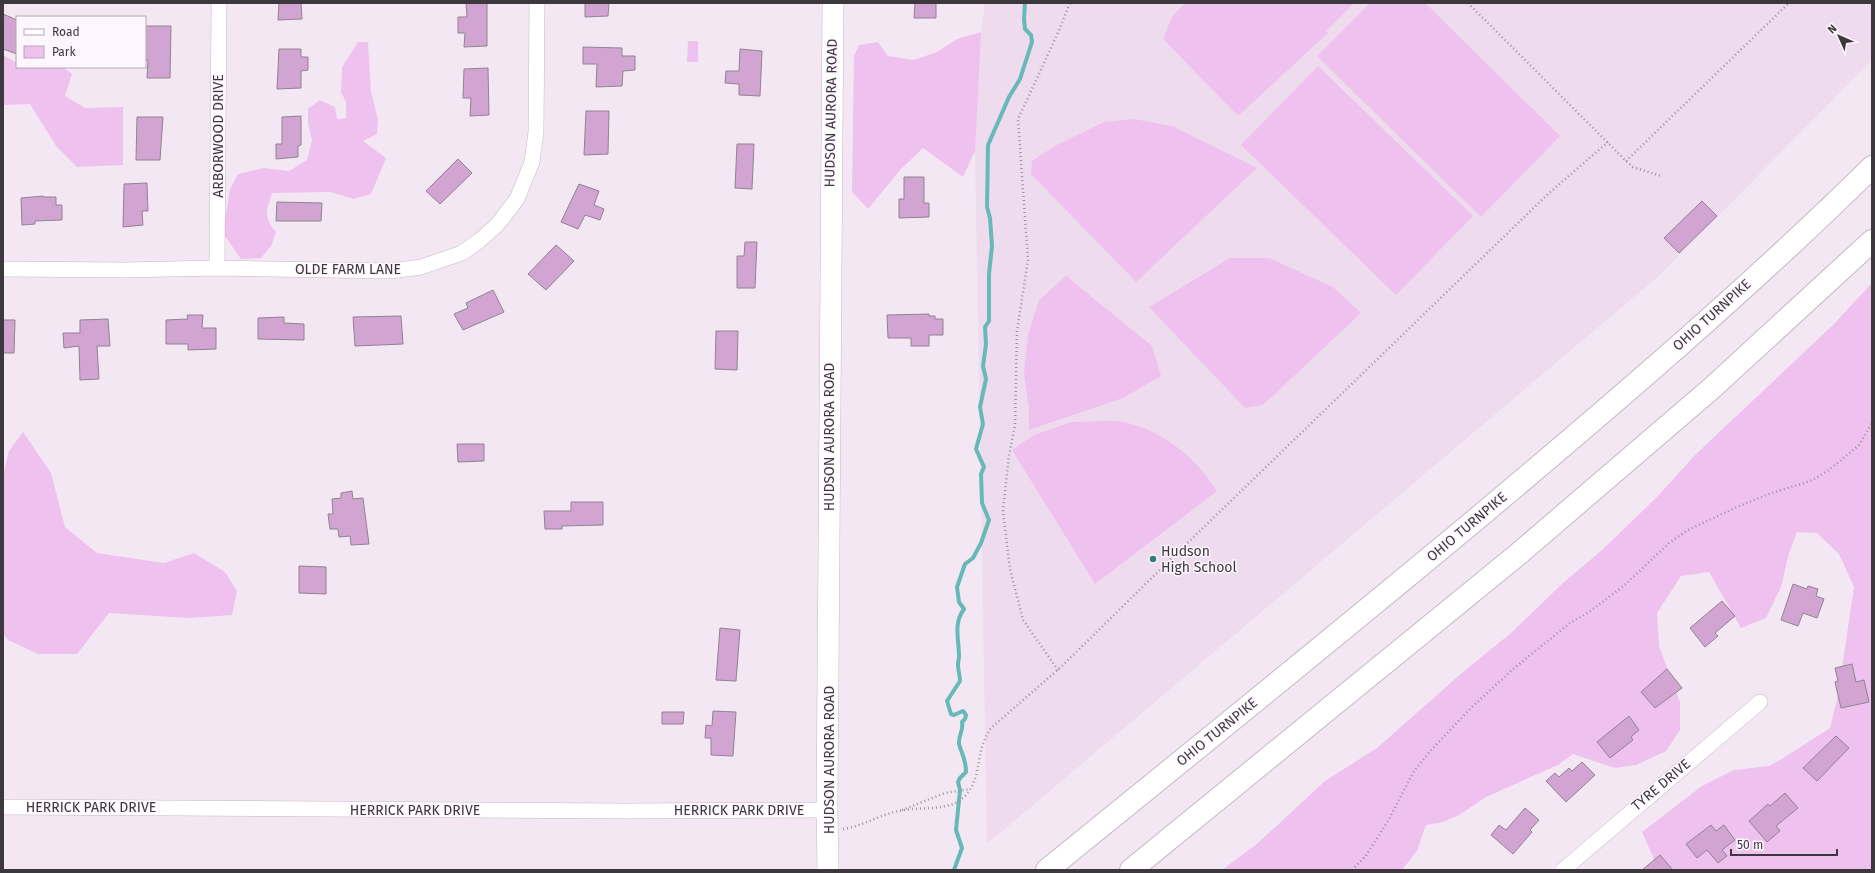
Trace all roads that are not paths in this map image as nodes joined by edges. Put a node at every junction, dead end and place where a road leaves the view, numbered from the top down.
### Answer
1 (218, 3) edge
2 (537, 3) edge
3 (833, 3) edge
4 (1872, 167) edge
5 (1872, 241) edge
6 (217, 268) junction
7 (3, 269) edge
8 (1760, 702) dead end
9 (3, 807) edge
10 (827, 810) junction
11 (828, 870) edge
12 (1048, 870) edge
13 (1131, 870) edge
14 (1563, 870) edge

1 - 6 street, ARBORWOOD DRIVE
2 - 6 street, OLDE FARM LANE
3 - 10 street, HUDSON AURORA ROAD
4 - 12 highway, OHIO TURNPIKE
5 - 13 highway
6 - 7 street, OLDE FARM LANE
8 - 14 street, TYRE DRIVE
9 - 10 street, HERRICK PARK DRIVE
10 - 11 street, HUDSON AURORA ROAD

